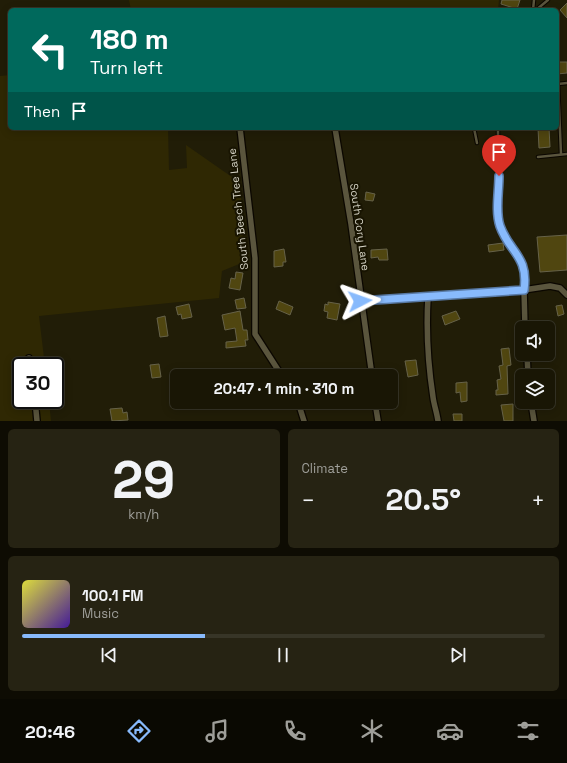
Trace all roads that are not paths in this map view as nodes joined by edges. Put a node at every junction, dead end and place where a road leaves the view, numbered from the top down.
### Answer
1 (548, 0) edge
2 (537, 8) edge
3 (559, 107) edge
4 (240, 130) edge
5 (335, 130) edge
6 (474, 130) edge
7 (498, 130) edge
8 (477, 143) dead end
9 (561, 154) junction
10 (567, 154) edge
11 (538, 157) dead end
12 (524, 290) junction
13 (567, 295) edge
14 (428, 297) junction
15 (360, 301) junction
16 (526, 321) edge
17 (278, 369) edge
18 (371, 369) edge
19 (36, 409) edge
20 (300, 409) edge
21 (377, 409) edge
22 (532, 409) edge
23 (37, 421) edge
24 (304, 421) edge
25 (378, 421) edge
26 (438, 421) edge
27 (534, 421) edge

1 - 2 lane
3 - 9 lane
4 - 17 street, South Beech Tree Lane
5 - 15 street, South Cory Lane
6 - 8 lane
7 - 12 lane
9 - 10 lane
9 - 11 lane
12 - 13 street
12 - 14 street
12 - 16 street
14 - 15 street
14 - 26 street
15 - 18 street, South Cory Lane
19 - 23 street
20 - 24 street
21 - 25 street
22 - 27 street

